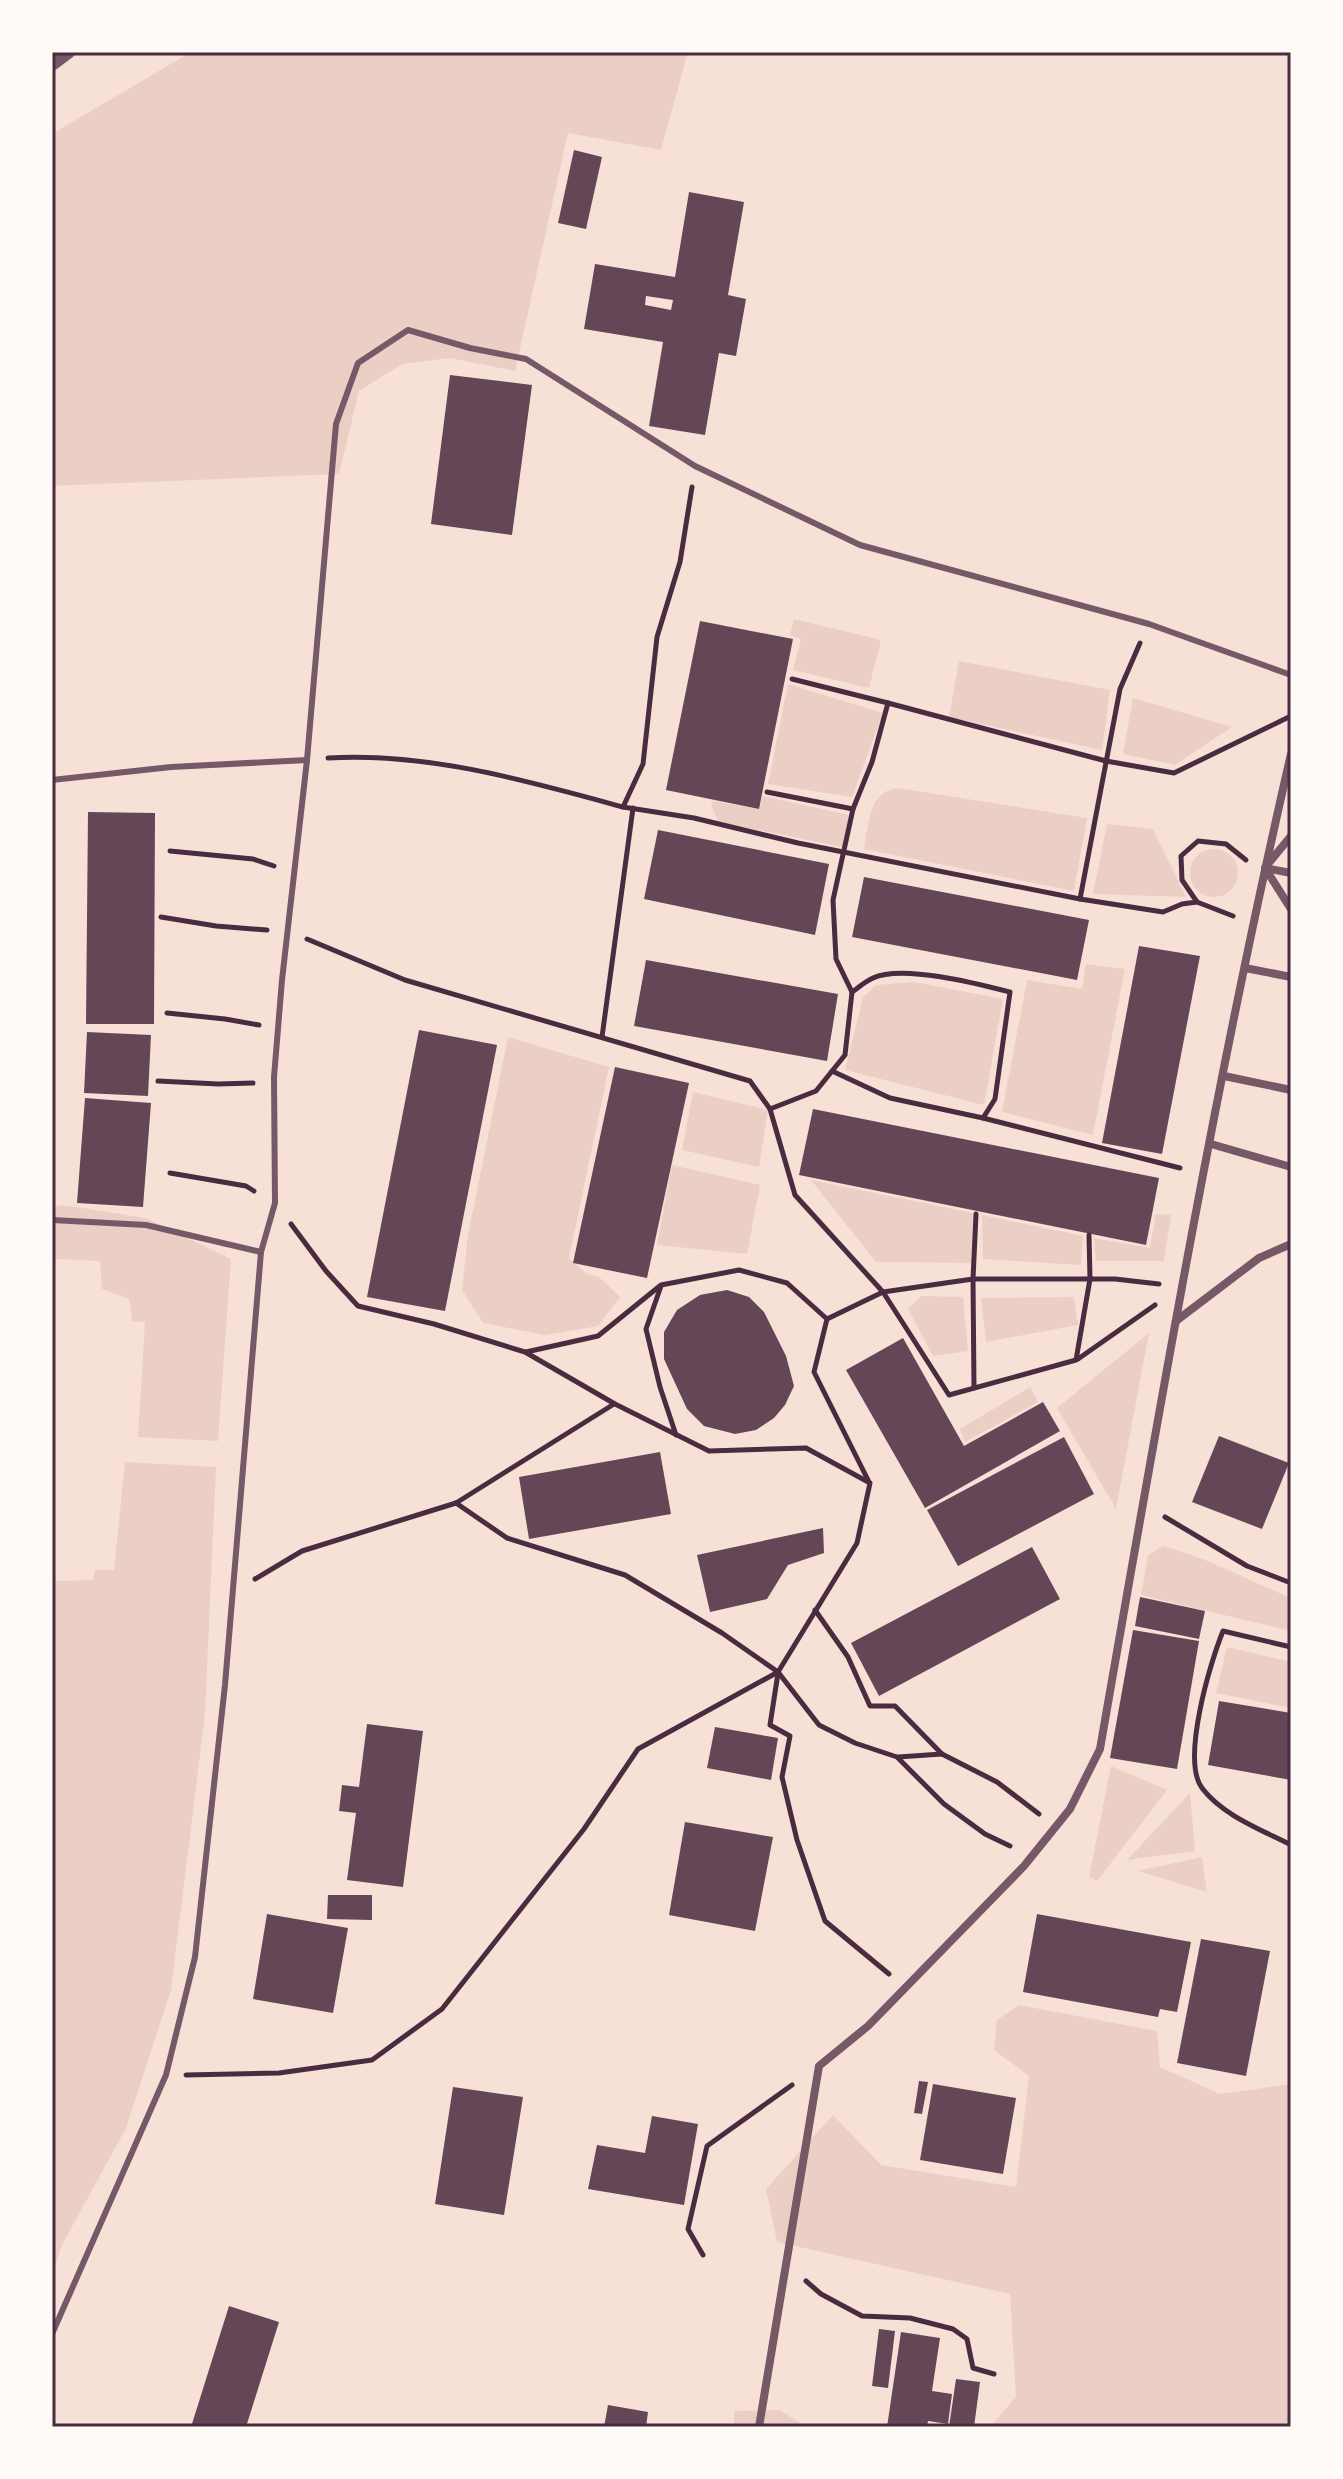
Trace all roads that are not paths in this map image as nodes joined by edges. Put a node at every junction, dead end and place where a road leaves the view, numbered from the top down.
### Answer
1 (68, 52) edge
2 (52, 64) edge
3 (1291, 675) edge
4 (1291, 754) edge
5 (307, 760) junction
6 (52, 780) edge
7 (1291, 836) edge
8 (1265, 868) junction
9 (1291, 873) edge
10 (1291, 909) edge
11 (1245, 968) junction
12 (1291, 977) edge
13 (1224, 1076) junction
14 (1291, 1090) edge
15 (1211, 1144) junction
16 (1291, 1167) edge
17 (52, 1220) edge
18 (1291, 1244) edge
19 (261, 1252) junction
20 (1175, 1322) junction
21 (52, 2334) edge
22 (759, 2427) edge

1 - 2 street
3 - 5 lane
4 - 8 street
5 - 6 lane
5 - 19 lane
7 - 8 street
8 - 9 street
8 - 10 street
8 - 11 street
11 - 12 street
11 - 13 street
13 - 14 street
13 - 15 street
15 - 16 street
15 - 20 street
17 - 19 lane
18 - 20 street
19 - 21 lane
20 - 22 street

